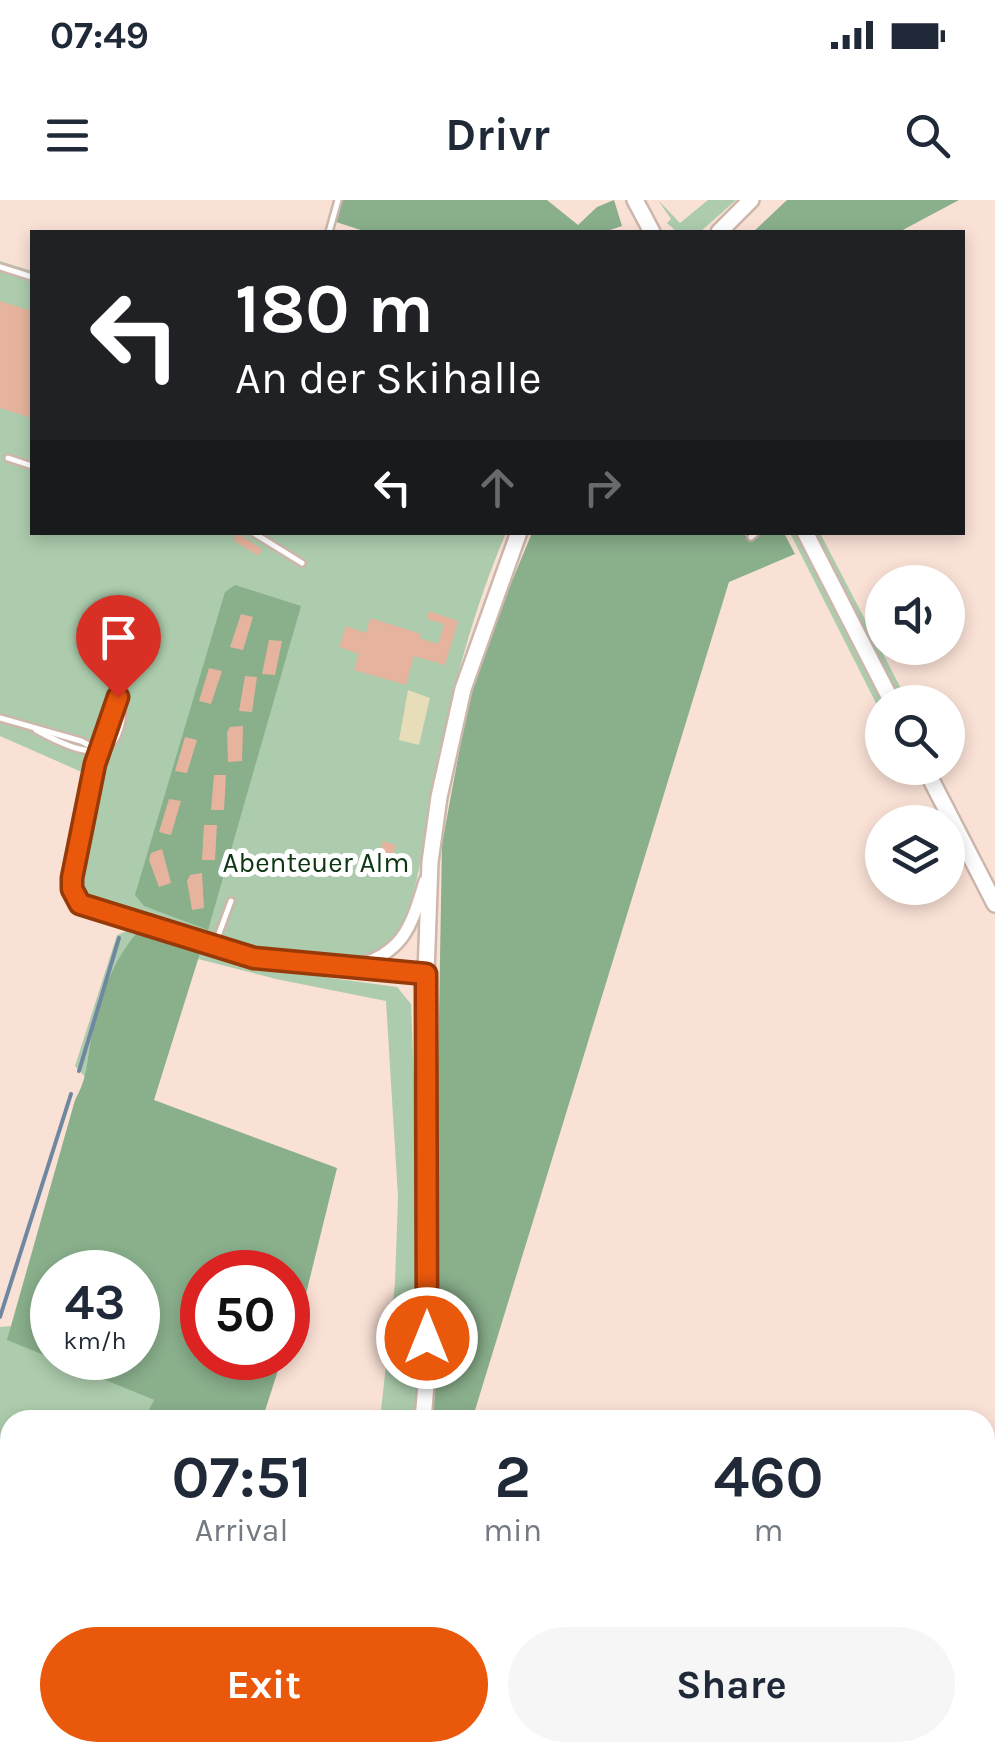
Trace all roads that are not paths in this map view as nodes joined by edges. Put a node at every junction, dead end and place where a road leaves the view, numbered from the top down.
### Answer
1 (338, 200) edge
2 (635, 200) edge
3 (752, 200) edge
4 (330, 230) edge
5 (651, 230) edge
6 (721, 230) edge
7 (0, 267) edge
8 (30, 276) edge
9 (8, 458) dead end
10 (30, 465) edge
11 (257, 535) edge
12 (518, 535) edge
13 (807, 535) edge
14 (302, 563) dead end
15 (883, 685) edge
16 (0, 718) edge
17 (100, 751) junction
18 (934, 785) edge
19 (430, 862) junction
20 (232, 900) dead end
21 (995, 904) edge
22 (214, 947) junction
23 (350, 968) junction
24 (426, 974) junction
25 (424, 1410) edge

1 - 4 lane
2 - 5 main road
3 - 6 main road
7 - 8 lane
9 - 10 lane
11 - 14 lane
12 - 19 main road
13 - 15 main road
16 - 17 lane
17 - 17 lane
17 - 22 lane
18 - 21 main road
19 - 23 street
19 - 24 main road
20 - 22 lane
22 - 23 lane
23 - 24 lane
24 - 25 main road

